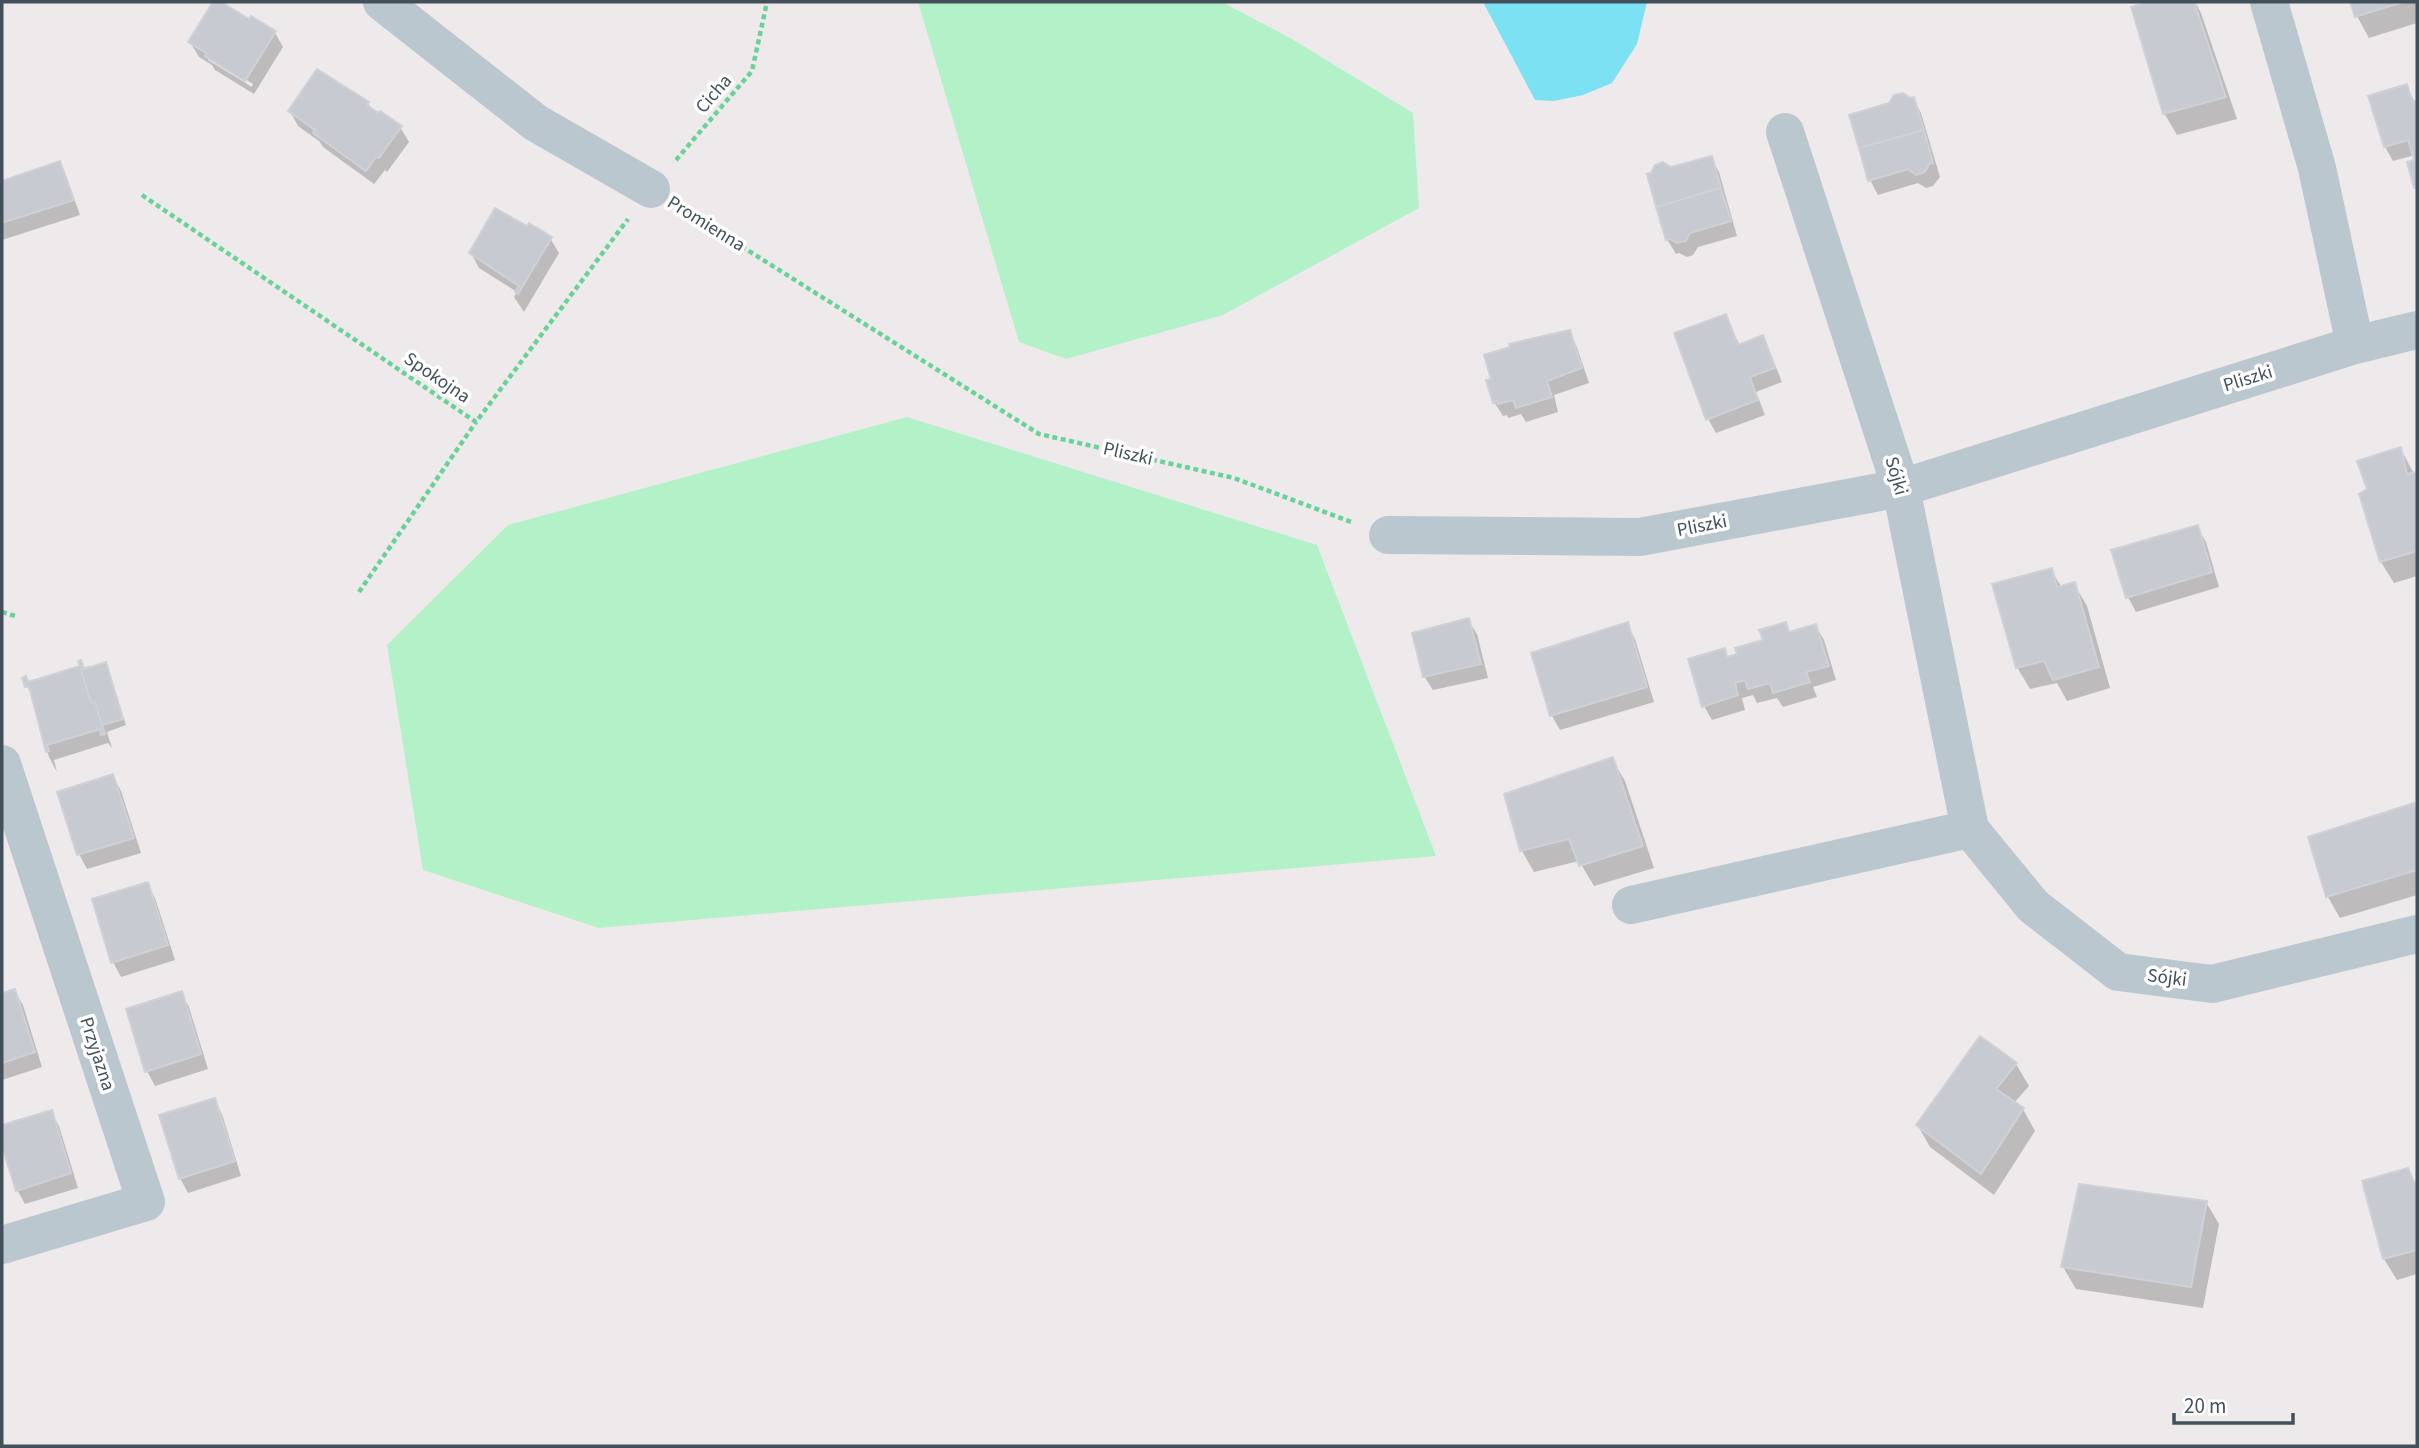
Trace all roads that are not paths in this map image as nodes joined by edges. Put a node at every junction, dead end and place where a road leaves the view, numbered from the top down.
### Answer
1 (382, 2) edge
2 (2269, 2) edge
3 (1785, 132) dead end
4 (651, 189) road end
5 (2417, 330) edge
6 (2355, 345) junction
7 (1901, 488) junction
8 (1388, 536) road end
9 (2, 764) edge
10 (1970, 829) junction
11 (1631, 905) dead end
12 (2417, 934) edge
13 (2, 1245) edge

1 - 4 street, Promienna
2 - 6 street
3 - 7 street, Sójki
5 - 6 street, Pliszki
6 - 7 street, Pliszki
7 - 8 street, Pliszki
7 - 10 street, Sójki
9 - 13 street, Przyjazna
10 - 11 street
10 - 12 street, Sójki

